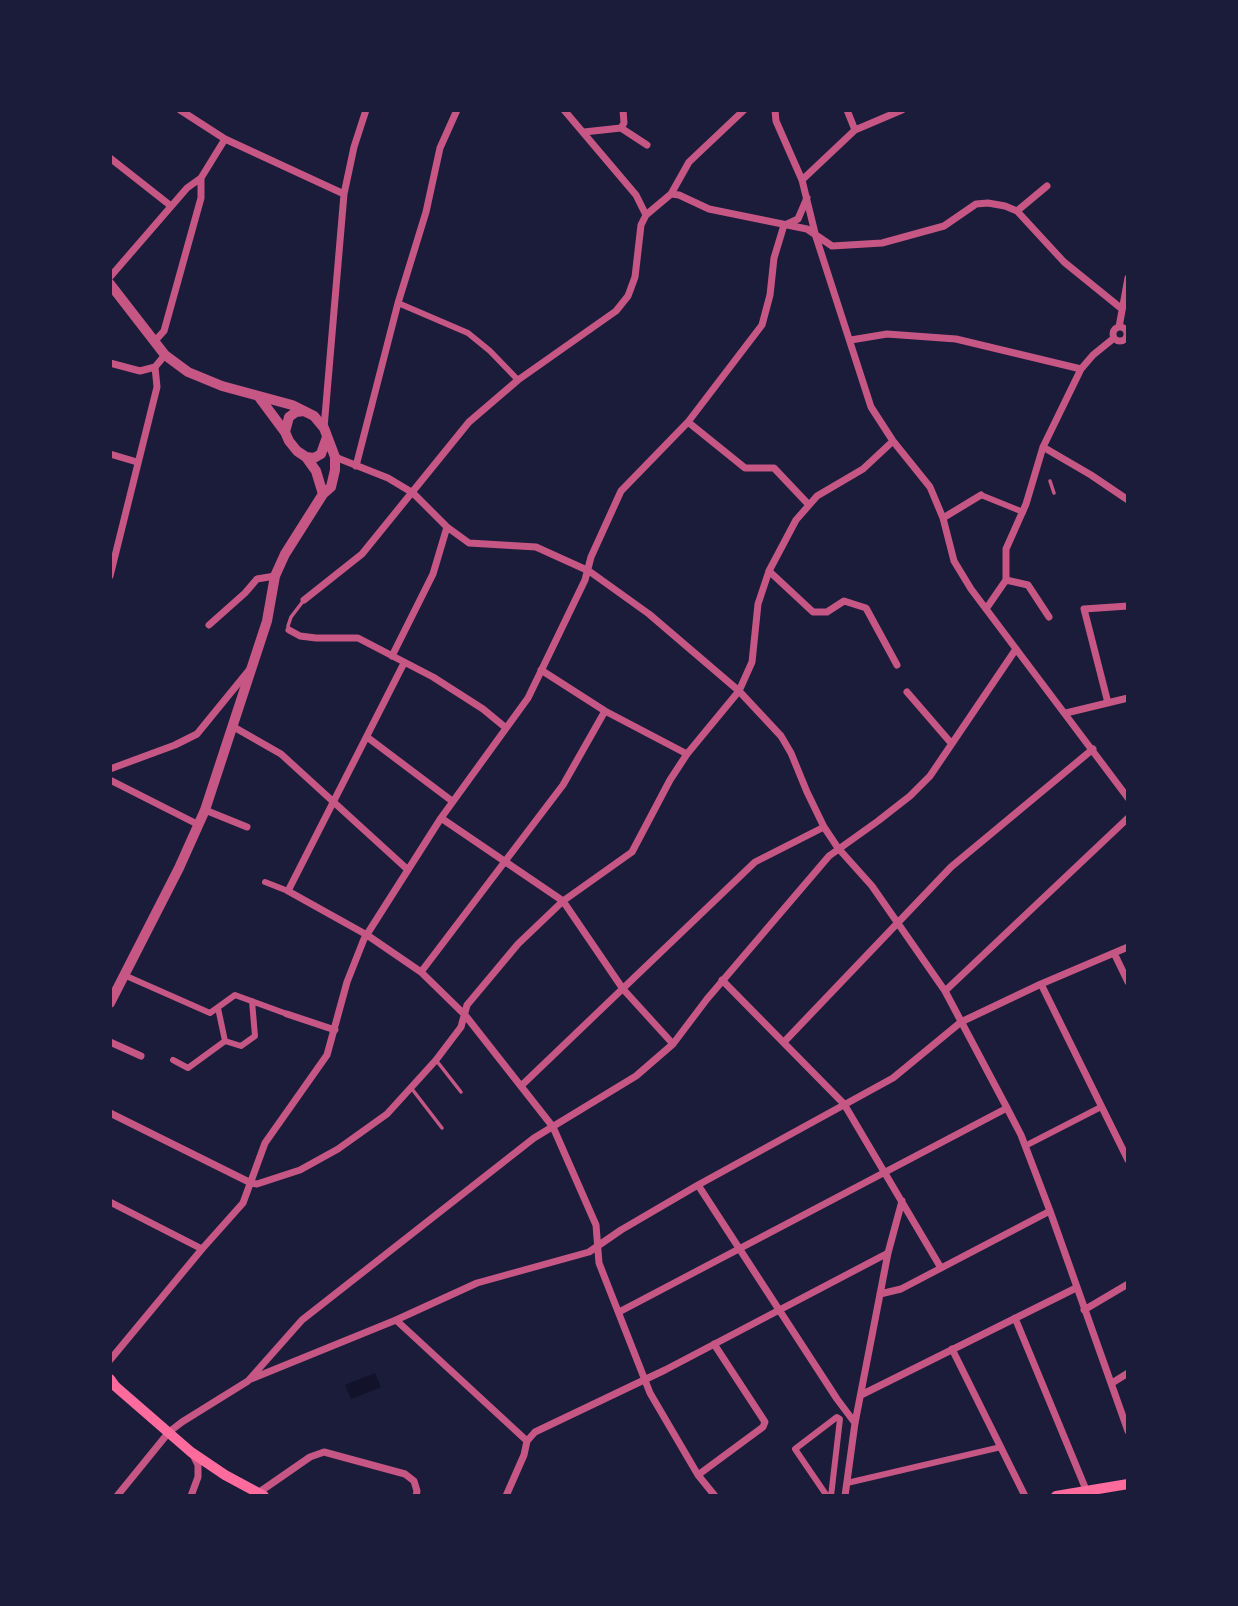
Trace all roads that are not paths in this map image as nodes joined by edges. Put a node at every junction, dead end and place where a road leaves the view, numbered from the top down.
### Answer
1 (180, 110) edge
2 (366, 110) edge
3 (457, 110) edge
4 (564, 110) edge
5 (622, 110) edge
6 (744, 110) edge
7 (775, 110) edge
8 (847, 110) edge
9 (902, 110) edge
10 (621, 128) junction
11 (855, 130) junction
12 (584, 132) junction
13 (225, 139) junction
14 (647, 145) dead end
15 (110, 158) edge
16 (201, 178) junction
17 (802, 180) junction
18 (1047, 186) dead end
19 (344, 194) junction
20 (671, 194) junction
21 (807, 198) junction
22 (171, 206) junction
23 (1017, 211) junction
24 (646, 215) junction
25 (784, 225) junction
26 (816, 237) junction
27 (110, 277) edge
28 (1128, 278) edge
29 (110, 284) edge
30 (398, 303) junction
31 (1122, 309) junction
32 (1119, 327) junction
33 (1114, 338) junction
34 (1126, 339) edge
35 (851, 340) junction
36 (154, 342) junction
37 (165, 355) junction
38 (110, 363) edge
39 (155, 367) junction
40 (1081, 369) junction
41 (518, 380) junction
42 (259, 397) junction
43 (305, 411) junction
44 (688, 422) junction
45 (285, 432) junction
46 (325, 433) junction
47 (893, 441) junction
48 (1043, 447) junction
49 (110, 454) edge
50 (306, 457) junction
51 (335, 457) junction
52 (137, 462) junction
53 (356, 466) junction
54 (1050, 481) dead end
55 (413, 493) junction
56 (1054, 493) dead end
57 (323, 494) junction
58 (981, 495) joint
59 (1128, 500) edge
60 (809, 505) junction
61 (1023, 512) junction
62 (943, 518) junction
63 (447, 527) junction
64 (589, 571) junction
65 (769, 571) junction
66 (110, 576) edge
67 (275, 576) junction
68 (1006, 580) junction
69 (304, 600) joint
70 (1128, 606) edge
71 (986, 609) junction
72 (1049, 617) dead end
73 (209, 625) dead end
74 (289, 631) joint
75 (1016, 649) junction
76 (392, 656) junction
77 (404, 663) junction
78 (897, 665) dead end
79 (252, 666) junction
80 (541, 670) junction
81 (738, 691) junction
82 (907, 692) dead end
83 (1128, 698) edge
84 (1108, 703) junction
85 (605, 711) junction
86 (1066, 713) junction
87 (232, 726) junction
88 (506, 728) junction
89 (367, 737) junction
90 (951, 743) junction
91 (1093, 749) junction
92 (687, 754) junction
93 (110, 769) edge
94 (110, 779) edge
95 (1128, 798) edge
96 (333, 801) junction
97 (452, 801) junction
98 (205, 810) junction
99 (441, 818) junction
100 (1128, 818) edge
101 (199, 825) junction
102 (247, 827) dead end
103 (824, 827) junction
104 (838, 848) junction
105 (506, 861) junction
106 (407, 869) junction
107 (265, 882) dead end
108 (288, 891) junction
109 (563, 901) junction
110 (898, 922) junction
111 (367, 935) junction
112 (1128, 947) edge
113 (1114, 953) junction
114 (421, 972) junction
115 (124, 975) junction
116 (722, 980) junction
117 (1128, 982) edge
118 (1041, 984) junction
119 (622, 989) junction
120 (945, 991) junction
121 (252, 1002) junction
122 (110, 1003) edge
123 (218, 1008) junction
124 (287, 1014) joint
125 (465, 1015) junction
126 (961, 1022) junction
127 (335, 1030) junction
128 (110, 1041) edge
129 (225, 1041) junction
130 (783, 1042) junction
131 (673, 1044) junction
132 (141, 1056) dead end
133 (173, 1060) dead end
134 (436, 1060) junction
135 (521, 1086) junction
136 (412, 1089) junction
137 (461, 1092) dead end
138 (844, 1104) junction
139 (1101, 1107) junction
140 (1007, 1108) junction
141 (110, 1113) edge
142 (553, 1127) junction
143 (442, 1128) dead end
144 (1025, 1146) junction
145 (1128, 1160) edge
146 (885, 1172) junction
147 (251, 1183) junction
148 (698, 1185) junction
149 (902, 1201) junction
150 (110, 1202) edge
151 (1050, 1211) junction
152 (599, 1244) junction
153 (202, 1249) junction
154 (739, 1250) junction
155 (888, 1253) junction
156 (941, 1268) junction
157 (1128, 1284) edge
158 (1076, 1288) junction
159 (880, 1294) junction
160 (779, 1310) junction
161 (1084, 1310) junction
162 (619, 1312) junction
163 (1015, 1318) junction
164 (396, 1320) junction
165 (714, 1344) junction
166 (953, 1349) junction
167 (110, 1360) edge
168 (1128, 1373) edge
169 (646, 1378) junction
170 (247, 1381) junction
171 (1112, 1383) junction
172 (112, 1384) edge
173 (861, 1395) junction
174 (855, 1423) junction
175 (1127, 1429) edge
176 (169, 1432) junction
177 (527, 1440) junction
178 (1001, 1447) junction
179 (191, 1452) junction
180 (698, 1475) junction
181 (847, 1483) junction
182 (1128, 1484) edge
183 (1087, 1492) junction
184 (261, 1494) edge
185 (117, 1496) edge
186 (191, 1496) edge
187 (416, 1496) edge
188 (506, 1496) edge
189 (715, 1496) edge
190 (829, 1496) edge
191 (845, 1496) edge
192 (1025, 1496) edge
193 (1056, 1496) edge

1 - 13 street
2 - 19 street
3 - 30 street
4 - 12 street
5 - 10 street
6 - 20 street
7 - 17 street
8 - 11 street
9 - 11 street
10 - 12 street
10 - 14 street
11 - 17 street
12 - 24 street
13 - 16 street
13 - 19 street
15 - 22 street
16 - 22 street
16 - 36 street
17 - 21 street
18 - 23 street
19 - 46 street
20 - 24 street
20 - 25 street
21 - 25 street
21 - 26 street
22 - 27 street
23 - 26 street
23 - 31 street
24 - 41 street
25 - 26 street
25 - 44 street
26 - 35 street
28 - 31 street
29 - 36 street
30 - 41 street
30 - 53 street
31 - 32 street
32 - 33 street
32 - 34 street
33 - 34 street
33 - 40 street
35 - 40 street
35 - 47 street
36 - 37 street
37 - 39 street
37 - 42 street
38 - 39 street
39 - 52 street
40 - 48 street
41 - 55 street
42 - 43 street
42 - 45 street
43 - 45 street
43 - 46 street
44 - 60 street
44 - 64 street
45 - 50 street
46 - 50 street
46 - 51 street
47 - 60 street
47 - 62 street
48 - 59 street
48 - 61 street
49 - 52 street
50 - 57 street
51 - 53 street
51 - 57 street
52 - 66 street
53 - 55 street
54 - 56 lane
55 - 63 street
55 - 69 street
57 - 67 street
58 - 61 street
58 - 62 street
60 - 65 street
61 - 68 street
62 - 71 street
63 - 64 street
63 - 76 street
64 - 80 street
64 - 81 street
65 - 78 street
65 - 81 street
67 - 73 street
67 - 79 street
68 - 71 street
68 - 72 street
69 - 74 lane
70 - 84 street
71 - 75 street
74 - 76 street
75 - 86 street
75 - 90 street
76 - 77 street
77 - 88 street
77 - 89 street
79 - 87 street
79 - 93 street
80 - 85 street
80 - 88 street
81 - 92 street
81 - 103 street
82 - 90 street
83 - 84 street
84 - 86 street
85 - 92 street
85 - 105 street
86 - 91 street
87 - 96 street
87 - 98 street
88 - 97 street
89 - 96 street
89 - 97 street
90 - 104 street
91 - 95 street
91 - 110 street
92 - 109 street
94 - 101 street
96 - 106 street
96 - 108 street
97 - 99 street
98 - 101 street
98 - 102 street
99 - 105 street
99 - 106 street
100 - 120 street
101 - 115 street
103 - 104 street
103 - 119 street
104 - 110 street
104 - 116 street
105 - 109 street
105 - 114 street
106 - 111 street
107 - 108 street
108 - 111 street
109 - 119 street
109 - 125 street
110 - 120 street
110 - 130 street
111 - 114 street
111 - 127 street
112 - 113 street
113 - 117 street
113 - 118 street
114 - 125 street
115 - 122 street
115 - 123 street
116 - 130 street
116 - 131 street
118 - 126 street
118 - 139 street
119 - 131 street
119 - 135 street
120 - 126 street
121 - 123 street
121 - 124 street
121 - 129 street
123 - 129 street
124 - 127 street
125 - 134 street
125 - 135 street
126 - 138 street
126 - 140 street
127 - 147 street
128 - 132 street
129 - 133 street
130 - 138 street
131 - 142 street
134 - 136 street
134 - 137 lane
135 - 142 street
136 - 143 lane
136 - 147 street
138 - 146 street
138 - 148 street
139 - 144 street
139 - 145 street
140 - 144 street
140 - 146 street
141 - 147 street
142 - 152 street
142 - 170 street
144 - 151 street
146 - 149 street
146 - 154 street
147 - 153 street
148 - 152 street
148 - 154 street
149 - 155 street
149 - 156 street
150 - 153 street
151 - 156 street
151 - 158 street
152 - 162 street
152 - 164 street
153 - 167 street
154 - 160 street
154 - 162 street
155 - 159 street
155 - 160 street
156 - 159 street
157 - 161 street
158 - 161 street
158 - 163 street
159 - 173 street
160 - 165 street
160 - 174 street
161 - 171 street
162 - 169 street
163 - 166 street
163 - 183 street
164 - 170 street
164 - 177 street
165 - 169 street
165 - 180 street
166 - 173 street
166 - 178 street
168 - 171 street
169 - 177 street
169 - 180 street
170 - 176 street
171 - 175 street
172 - 176 main road
173 - 174 street
174 - 181 street
176 - 179 main road
176 - 185 street
177 - 188 street
178 - 181 street
178 - 192 street
179 - 184 main road
179 - 186 street
180 - 189 street
181 - 191 street
182 - 183 main road
183 - 193 main road
184 - 187 street
190 - 190 street

